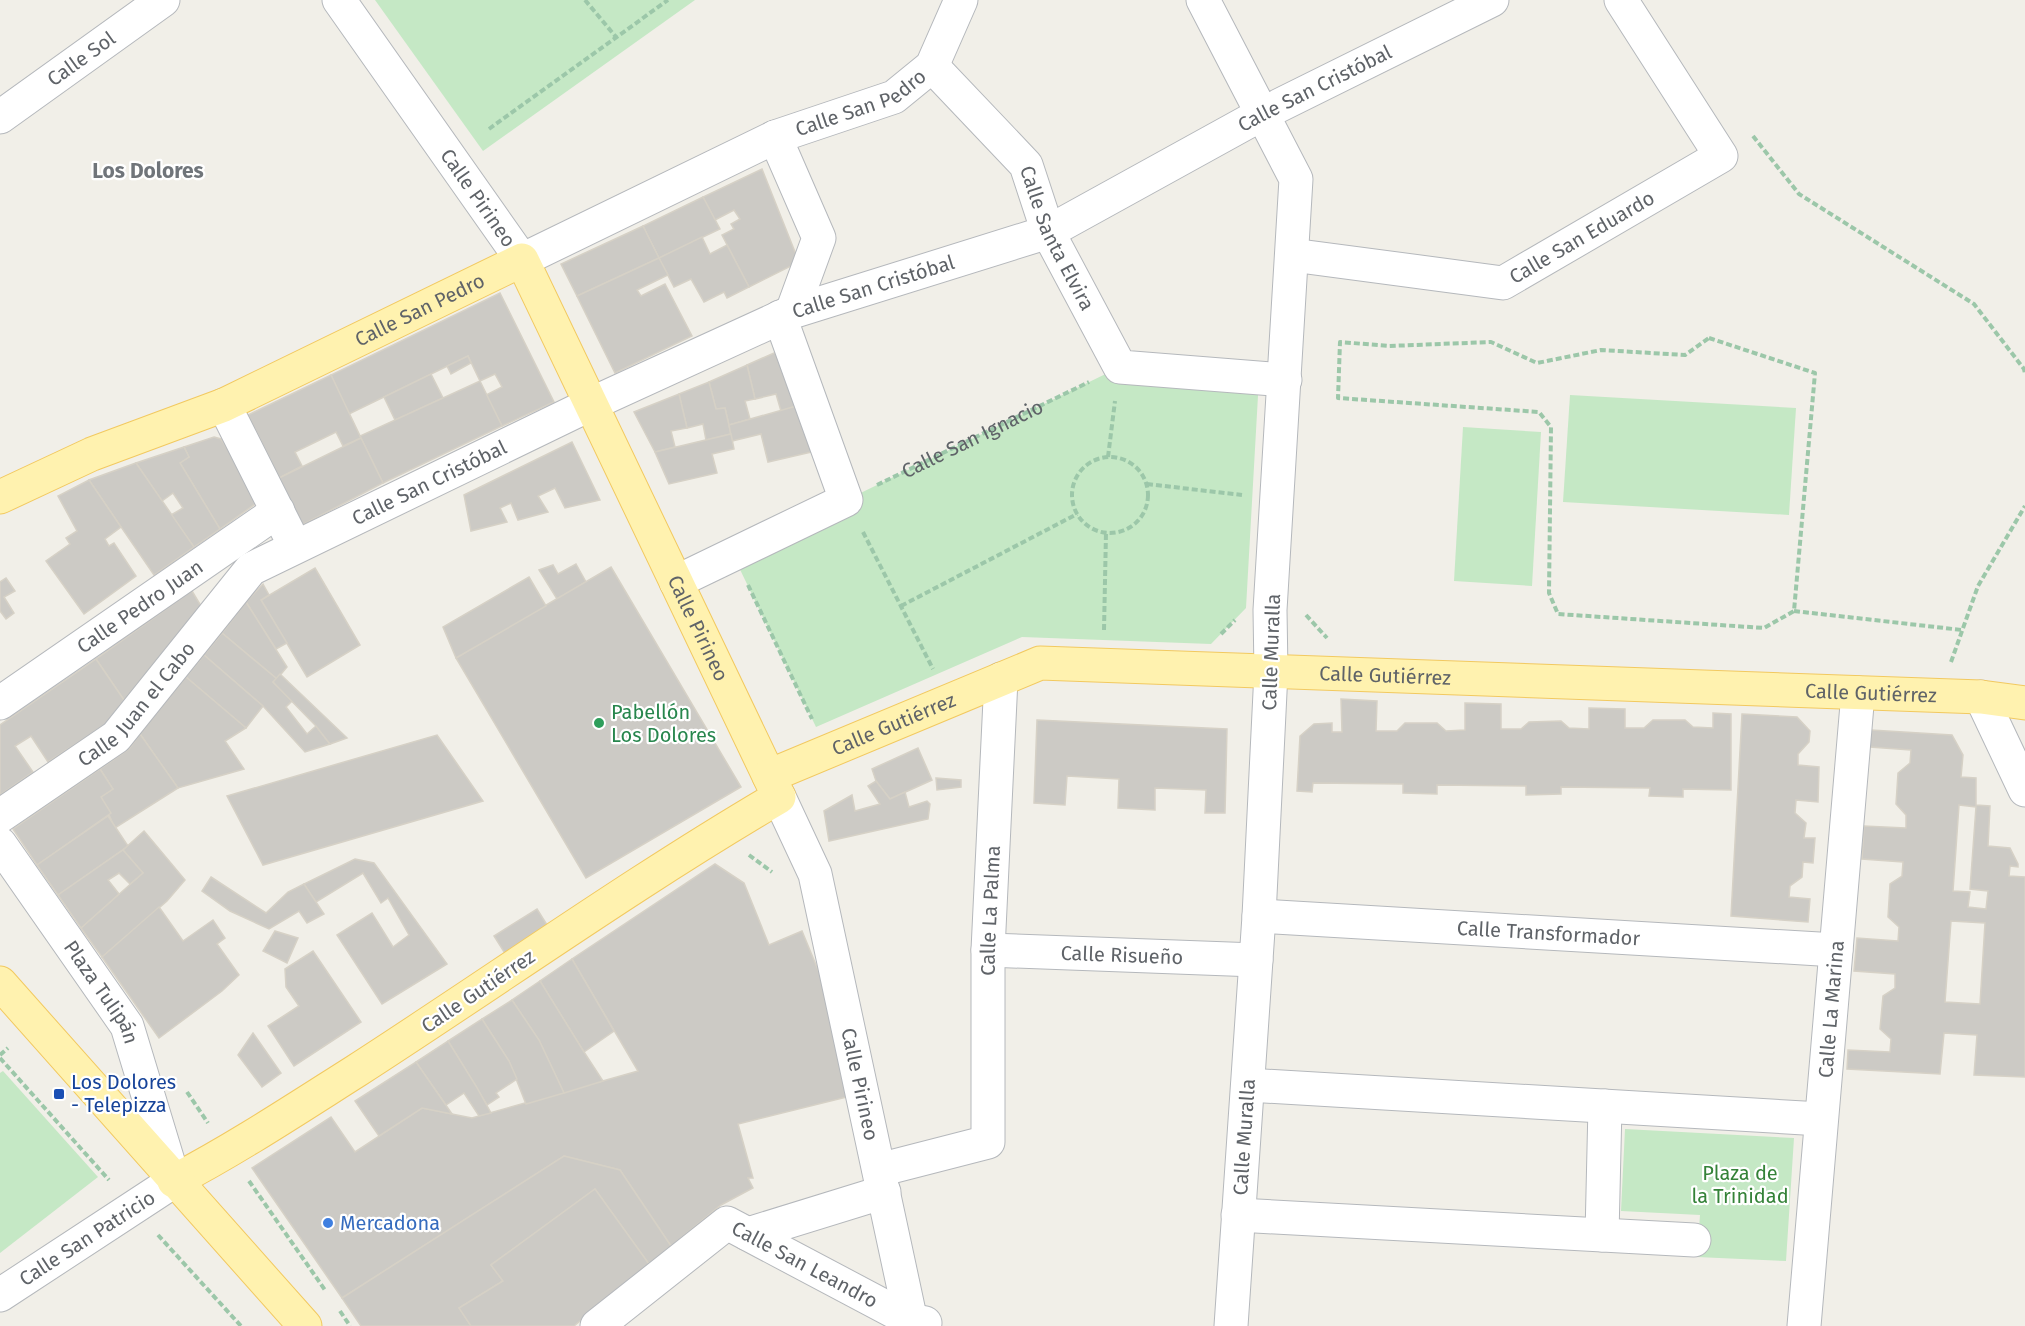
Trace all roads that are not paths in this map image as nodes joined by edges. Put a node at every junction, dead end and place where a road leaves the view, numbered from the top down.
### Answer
1 (163, 0) edge
2 (339, 0) edge
3 (961, 0) edge
4 (1203, 0) edge
5 (1492, 0) edge
6 (1621, 0) edge
7 (932, 66) junction
8 (1262, 114) junction
9 (0, 117) edge
10 (775, 137) junction
11 (1048, 232) junction
12 (1292, 255) junction
13 (522, 260) junction
14 (786, 315) junction
15 (1285, 380) junction
16 (591, 404) junction
17 (224, 405) junction
18 (0, 497) edge
19 (278, 511) junction
20 (296, 547) junction
21 (251, 569) joint
22 (676, 582) junction
23 (1271, 672) junction
24 (1001, 679) junction
25 (1858, 693) junction
26 (1981, 697) junction
27 (0, 703) edge
28 (2025, 703) edge
29 (774, 786) junction
30 (2025, 790) edge
31 (0, 816) edge
32 (0, 844) edge
33 (1259, 916) junction
34 (988, 950) junction
35 (1836, 950) junction
36 (1256, 960) junction
37 (0, 982) edge
38 (1248, 1085) junction
39 (1605, 1106) junction
40 (1821, 1119) junction
41 (174, 1181) junction
42 (881, 1181) junction
43 (1238, 1215) junction
44 (748, 1234) junction
45 (1602, 1235) junction
46 (1694, 1240) dead end
47 (0, 1295) edge
48 (919, 1324) edge
49 (305, 1326) edge
50 (597, 1326) edge
51 (1231, 1326) edge
52 (1804, 1326) edge

1 - 9 street, Calle Sol
2 - 13 street, Calle Pirineo
3 - 7 street, Calle San Pedro
4 - 8 street, Calle Muralla
5 - 8 street, Calle San Cristóbal
6 - 12 street, Calle San Eduardo
7 - 10 street, Calle San Pedro
7 - 11 street, Calle Santa Elvira
8 - 11 street, Calle San Cristóbal
8 - 12 street, Calle Muralla
10 - 13 street, Calle San Pedro
10 - 14 street
11 - 14 street, Calle San Cristóbal
11 - 15 street, Calle Santa Elvira
12 - 15 street, Calle Muralla
13 - 16 main road, Calle Pirineo
13 - 17 main road, Calle San Pedro
14 - 16 street, Calle San Cristóbal
14 - 22 street
15 - 23 street, Calle Muralla
16 - 20 street, Calle San Cristóbal
16 - 22 main road, Calle Pirineo
17 - 18 main road, Calle San Pedro
17 - 19 street
19 - 20 street
19 - 27 street, Calle Pedro Juan
20 - 21 street, Calle San Cristóbal
21 - 31 street, Calle Juan el Cabo
22 - 29 main road, Calle Pirineo
23 - 24 main road, Calle Gutiérrez
23 - 25 main road, Calle Gutiérrez
23 - 33 street, Calle Muralla
24 - 29 main road, Calle Gutiérrez
24 - 34 street, Calle La Palma
25 - 26 main road, Calle Gutiérrez
25 - 35 street, Calle La Marina
26 - 28 main road, Calle Gutiérrez
26 - 30 street
29 - 41 main road, Calle Gutiérrez
29 - 42 street, Calle Pirineo
32 - 41 street, Plaza Tulipán
33 - 35 street, Calle Transformador
33 - 36 street, Calle Muralla
34 - 36 street, Calle Risueño
34 - 42 street, Calle La Palma
35 - 40 street, Calle La Marina
36 - 38 street, Calle Muralla
37 - 41 main road
38 - 39 street
38 - 43 street, Calle Muralla
39 - 40 street
39 - 45 street
40 - 52 street, Calle La Marina
41 - 47 street, Calle San Patricio
41 - 49 main road
42 - 44 street
42 - 48 street, Calle Pirineo
43 - 45 street
43 - 51 street, Calle Muralla
44 - 48 street, Calle San Leandro
44 - 50 street, Calle San Leandro
45 - 46 street

